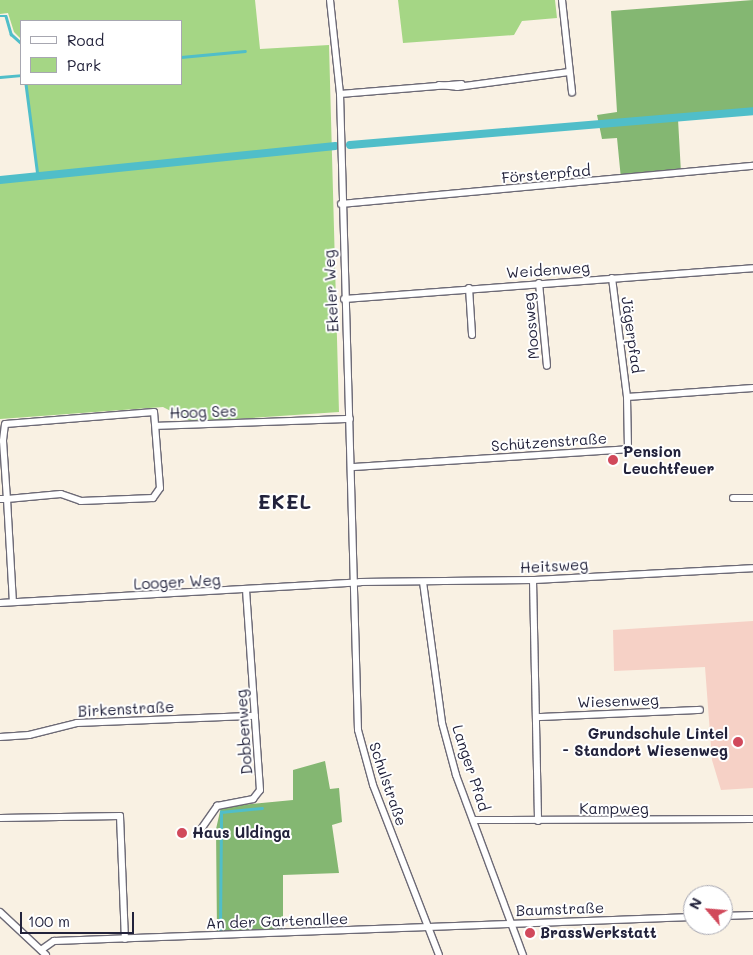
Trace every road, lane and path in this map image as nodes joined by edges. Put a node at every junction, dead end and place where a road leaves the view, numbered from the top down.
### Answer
1 (330, 0) edge
2 (562, 0) edge
3 (569, 72) junction
4 (572, 92) dead end
5 (340, 94) junction
6 (753, 166) edge
7 (341, 204) junction
8 (753, 268) edge
9 (612, 278) junction
10 (539, 283) junction
11 (469, 288) junction
12 (344, 299) junction
13 (472, 335) dead end
14 (547, 366) dead end
15 (753, 388) edge
16 (628, 397) junction
17 (350, 419) junction
18 (156, 426) junction
19 (1, 441) edge
20 (352, 467) junction
21 (733, 498) dead end
22 (753, 498) edge
23 (4, 499) edge
24 (753, 568) edge
25 (533, 580) junction
26 (355, 582) junction
27 (423, 582) junction
28 (246, 592) junction
29 (13, 602) junction
30 (0, 603) edge
31 (700, 710) dead end
32 (255, 716) junction
33 (538, 717) junction
34 (0, 736) edge
35 (0, 818) edge
36 (753, 819) edge
37 (475, 820) junction
38 (538, 821) junction
39 (199, 832) dead end
40 (0, 912) edge
41 (753, 915) edge
42 (733, 916) edge
43 (683, 917) edge
44 (512, 923) junction
45 (429, 928) junction
46 (125, 939) junction
47 (40, 950) junction
48 (46, 955) edge
49 (438, 955) edge
50 (523, 955) edge

1 - 5 street, Ekeler Weg
2 - 3 street
3 - 4 street
3 - 5 street
5 - 7 street, Ekeler Weg
6 - 7 street, Försterpfad
7 - 12 street, Ekeler Weg
8 - 9 street, Weidenweg
9 - 10 street, Weidenweg
9 - 16 street, Jägerpfad
10 - 11 street, Weidenweg
10 - 14 street, Moosweg
11 - 12 street, Weidenweg
11 - 13 street
12 - 17 street, Ekeler Weg
15 - 16 street
16 - 20 street, Schützenstraße
17 - 18 street, Hoog Ses
17 - 20 street, Ekeler Weg
18 - 19 street, Hoog Ses
18 - 23 street
19 - 23 street
20 - 26 street, Ekeler Weg
21 - 22 street
23 - 29 street
24 - 25 street, Heitsweg
25 - 27 street, Heitsweg
25 - 33 street
26 - 27 street, Heitsweg
26 - 28 street, Looger Weg
26 - 45 street, Schulstraße
27 - 37 street, Langer Pfad
28 - 29 street, Looger Weg
28 - 32 street, Dobbenweg
29 - 30 street, Looger Weg
31 - 33 street, Wiesenweg
32 - 34 street, Birkenstraße
32 - 39 street, Dobbenweg
33 - 38 street
35 - 46 street
36 - 38 street, Kampweg
37 - 38 street, Kampweg
37 - 44 street, Langer Pfad
40 - 47 street
41 - 42 street
43 - 44 street, Baumstraße
44 - 45 street, Baumstraße
44 - 50 street, Langer Pfad
45 - 46 street, An der Gartenallee
45 - 49 street, Schulstraße
46 - 47 street, An der Gartenallee
47 - 48 street

